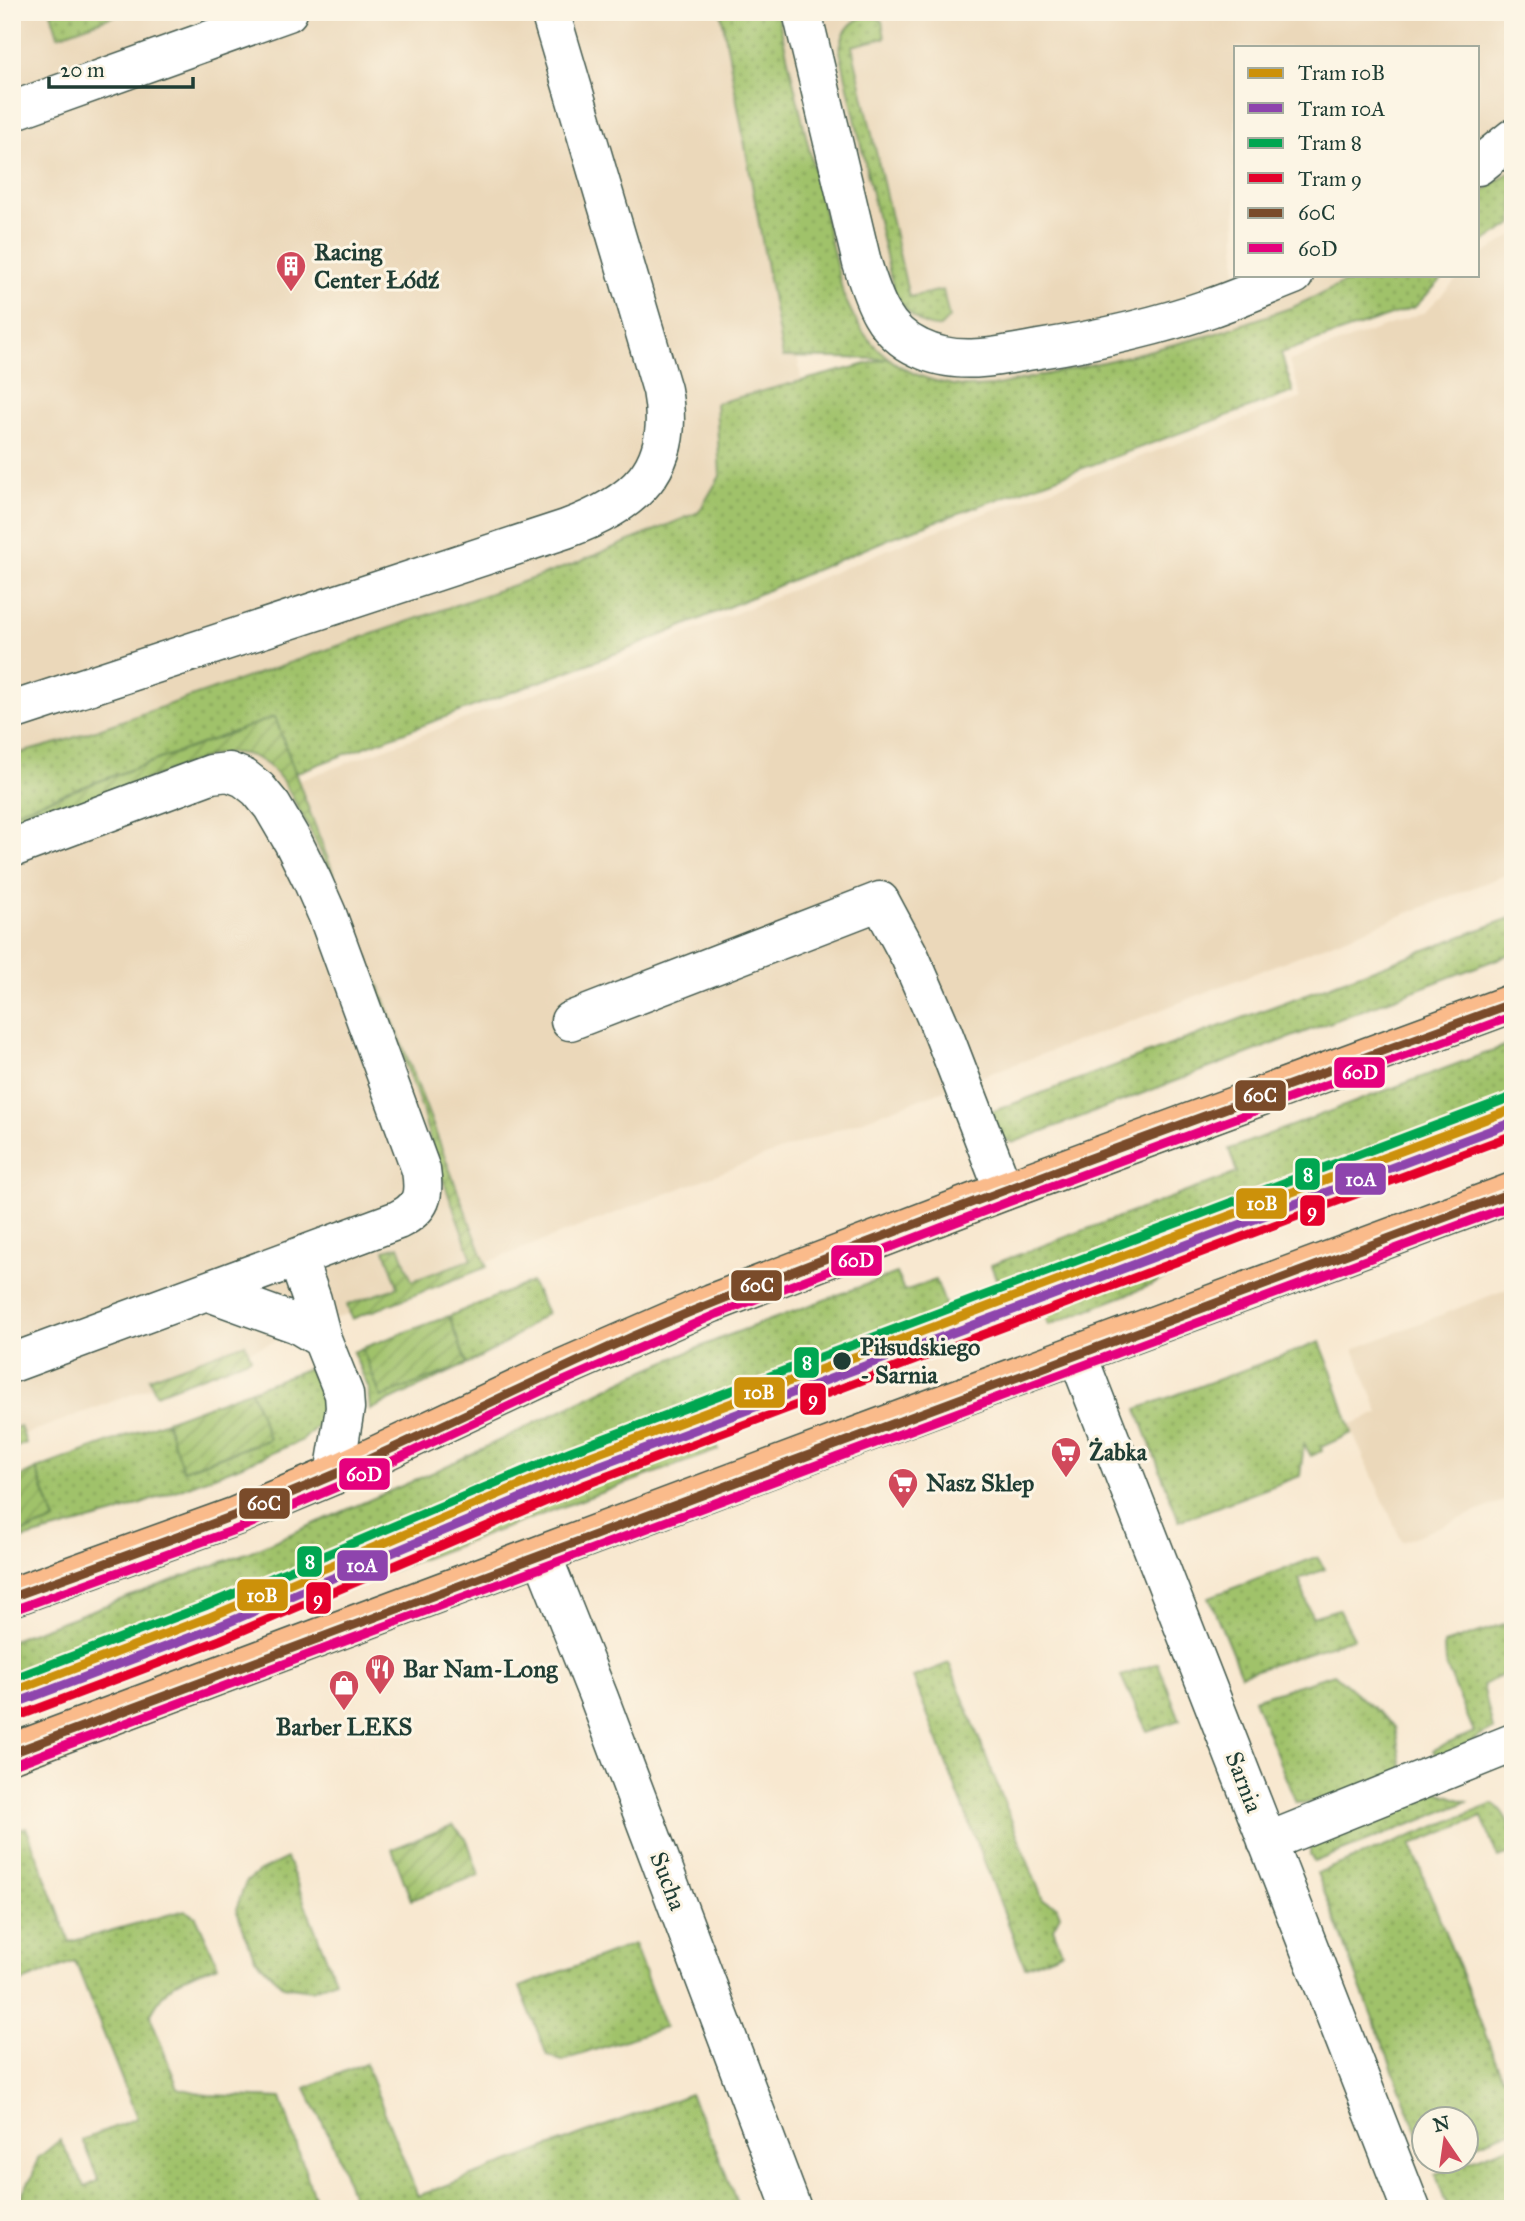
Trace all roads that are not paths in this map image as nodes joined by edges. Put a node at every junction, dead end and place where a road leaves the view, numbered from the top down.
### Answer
1 (288, 12) edge
2 (550, 12) edge
3 (802, 12) edge
4 (12, 111) edge
5 (1513, 138) edge
6 (1480, 164) edge
7 (1291, 276) edge
8 (12, 711) edge
9 (12, 848) edge
10 (1513, 1003) edge
11 (570, 1021) dead end
12 (1003, 1191) junction
13 (1513, 1192) edge
14 (297, 1258) junction
15 (205, 1291) junction
16 (322, 1339) junction
17 (1077, 1354) junction
18 (12, 1363) edge
19 (334, 1475) junction
20 (542, 1555) junction
21 (12, 1597) edge
22 (1513, 1710) edge
23 (1513, 1722) edge
24 (1513, 1743) edge
25 (12, 1753) edge
26 (1267, 1842) junction
27 (792, 2209) edge
28 (1411, 2209) edge

1 - 4 street
2 - 8 street
3 - 7 street
5 - 6 street
9 - 14 street
10 - 12 main road
11 - 12 street
12 - 19 main road
13 - 17 main road
14 - 15 street
14 - 16 street
15 - 16 street
15 - 18 street
16 - 19 street
17 - 20 main road
17 - 26 street, Sarnia
19 - 21 main road
20 - 25 main road
20 - 27 street, Sucha
22 - 23 street
24 - 26 street
26 - 28 street, Sarnia

